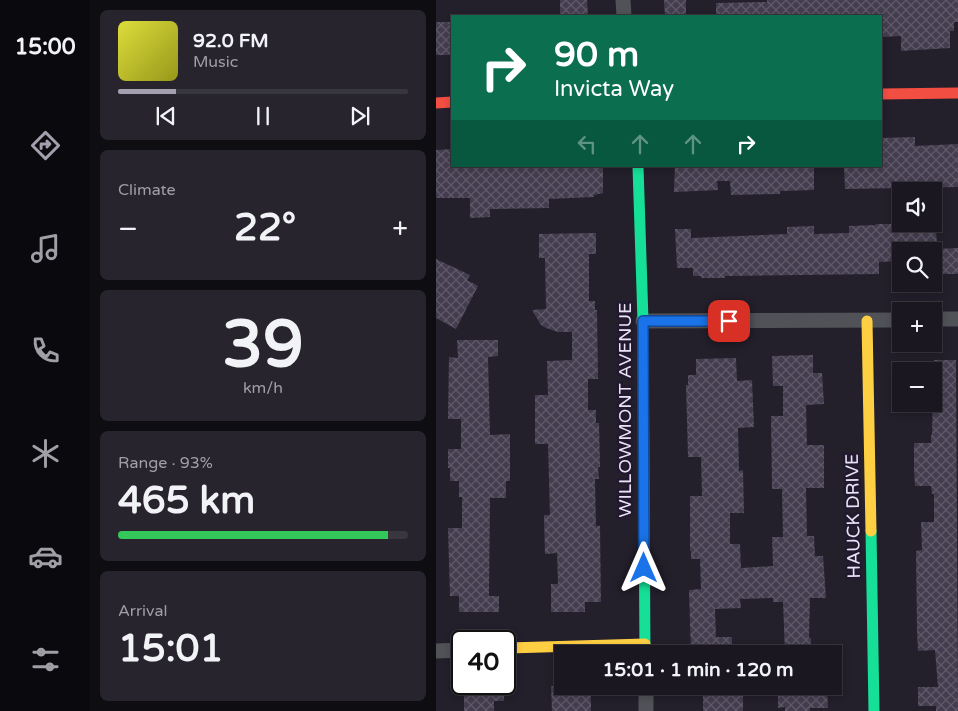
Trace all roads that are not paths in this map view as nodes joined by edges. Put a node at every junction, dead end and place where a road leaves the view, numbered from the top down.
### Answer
1 (623, 0) edge
2 (624, 15) edge
3 (958, 92) edge
4 (882, 94) edge
5 (451, 102) edge
6 (436, 103) edge
7 (638, 167) edge
8 (958, 319) edge
9 (892, 320) edge
10 (942, 320) edge
11 (643, 321) junction
12 (867, 321) junction
13 (645, 645) edge
14 (516, 648) edge
15 (554, 648) edge
16 (451, 650) edge
17 (436, 651) edge
18 (646, 695) edge
19 (646, 711) edge
20 (874, 711) edge

1 - 2 street
3 - 4 street
5 - 6 street
7 - 11 street, WILLOWMONT AVENUE
8 - 10 street
9 - 12 street
11 - 12 street
11 - 13 street, WILLOWMONT AVENUE
12 - 20 street, HAUCK DRIVE
14 - 15 street
16 - 17 street
18 - 19 street

